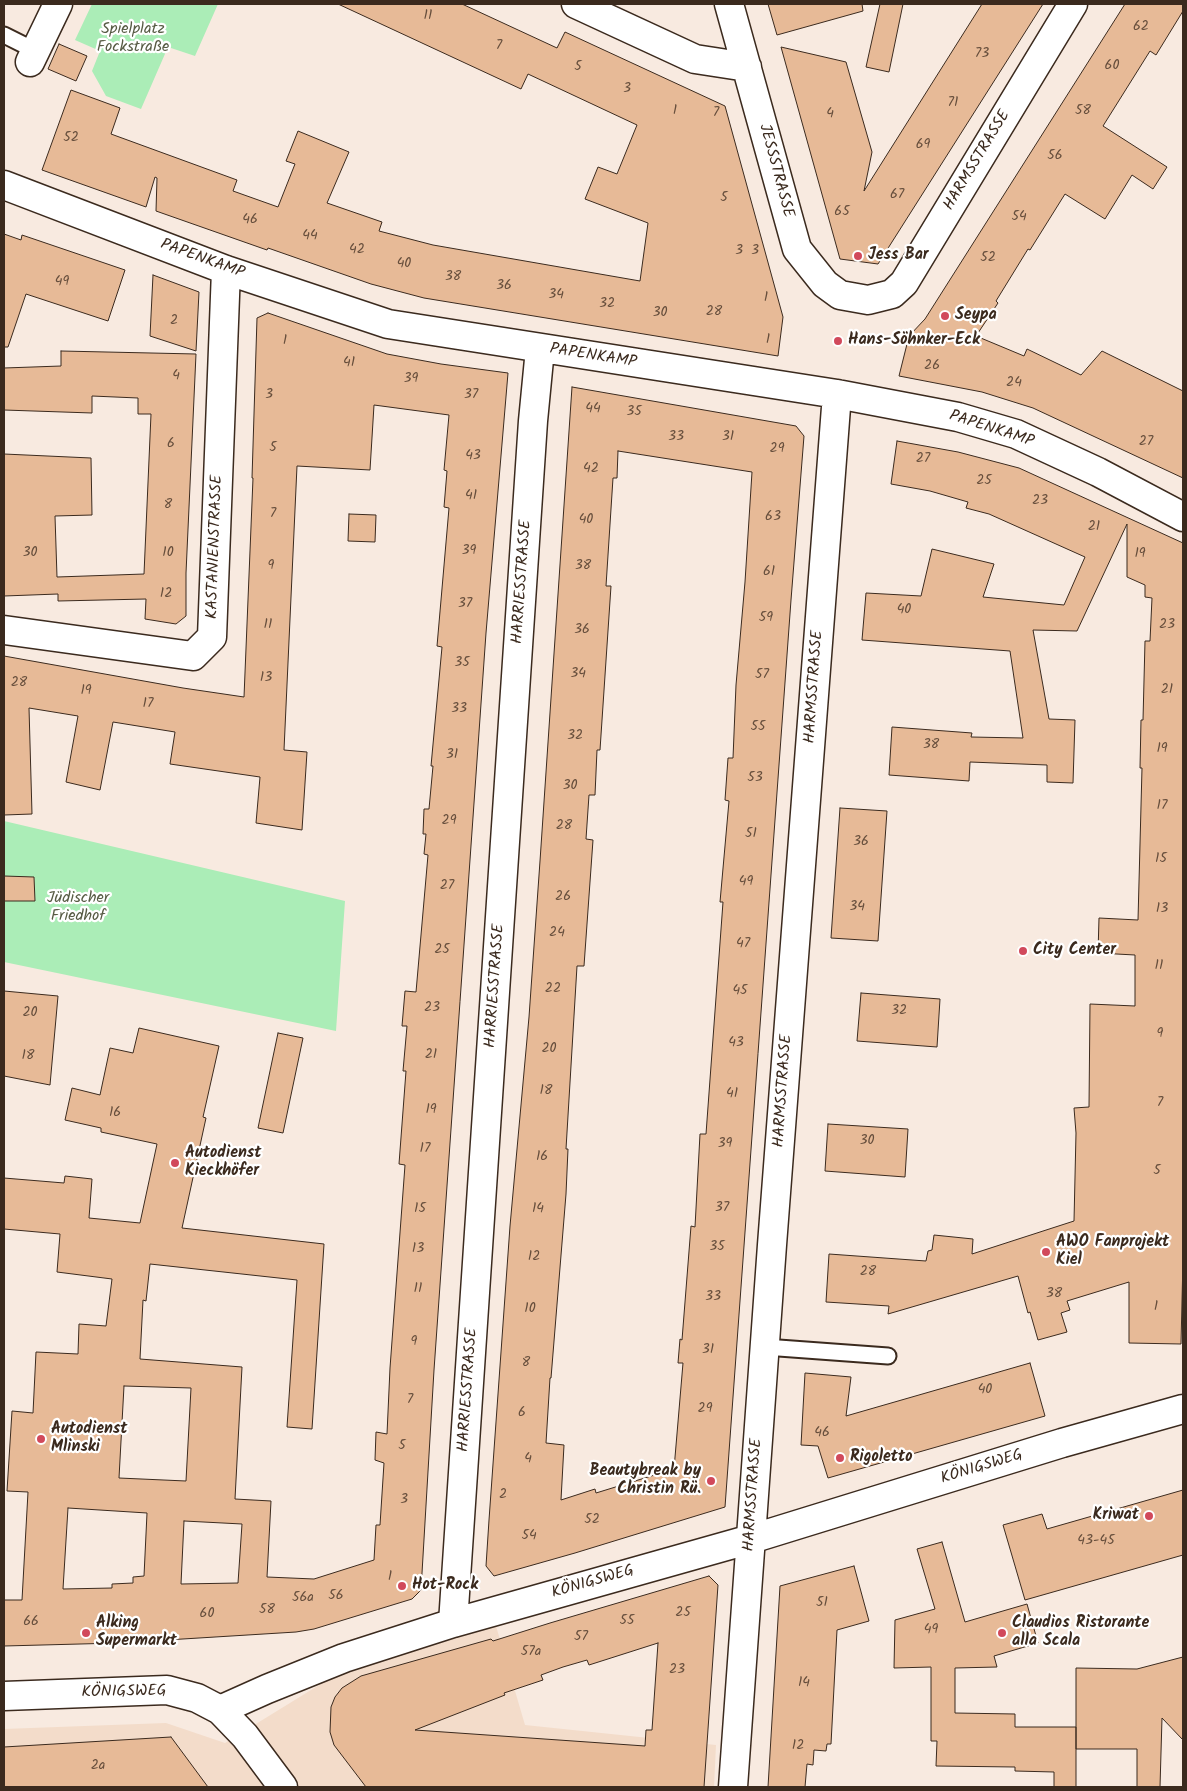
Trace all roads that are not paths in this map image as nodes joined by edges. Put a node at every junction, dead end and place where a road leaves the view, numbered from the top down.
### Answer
1 (58, 4) edge
2 (576, 4) edge
3 (729, 4) edge
4 (1073, 4) edge
5 (4, 35) edge
6 (33, 57) joint
7 (747, 66) junction
8 (4, 185) edge
9 (226, 270) junction
10 (868, 300) joint
11 (540, 349) junction
12 (837, 394) junction
13 (1183, 516) edge
14 (4, 630) edge
15 (765, 1347) junction
16 (888, 1356) dead end
17 (1183, 1409) edge
18 (751, 1538) junction
19 (453, 1622) junction
20 (4, 1696) edge
21 (220, 1710) junction
22 (283, 1787) edge
23 (733, 1787) edge

1 - 6 street
2 - 7 street
3 - 7 street, JESSSTRASSE
4 - 10 street, HARMSSTRASSE
5 - 6 lane
7 - 10 street, JESSSTRASSE
8 - 9 street, PAPENKAMP
9 - 11 street, PAPENKAMP
9 - 14 street, KASTANIENSTRASSE
11 - 12 street, PAPENKAMP
11 - 19 street, HARRIESSTRASSE
12 - 13 street, PAPENKAMP
12 - 15 street, HARMSSTRASSE
15 - 16 lane
15 - 18 street, HARMSSTRASSE
17 - 18 street, KÖNIGSWEG
18 - 19 street, KÖNIGSWEG
18 - 23 street, HARMSSTRASSE
19 - 21 street, KÖNIGSWEG
20 - 21 street, KÖNIGSWEG
21 - 22 street

